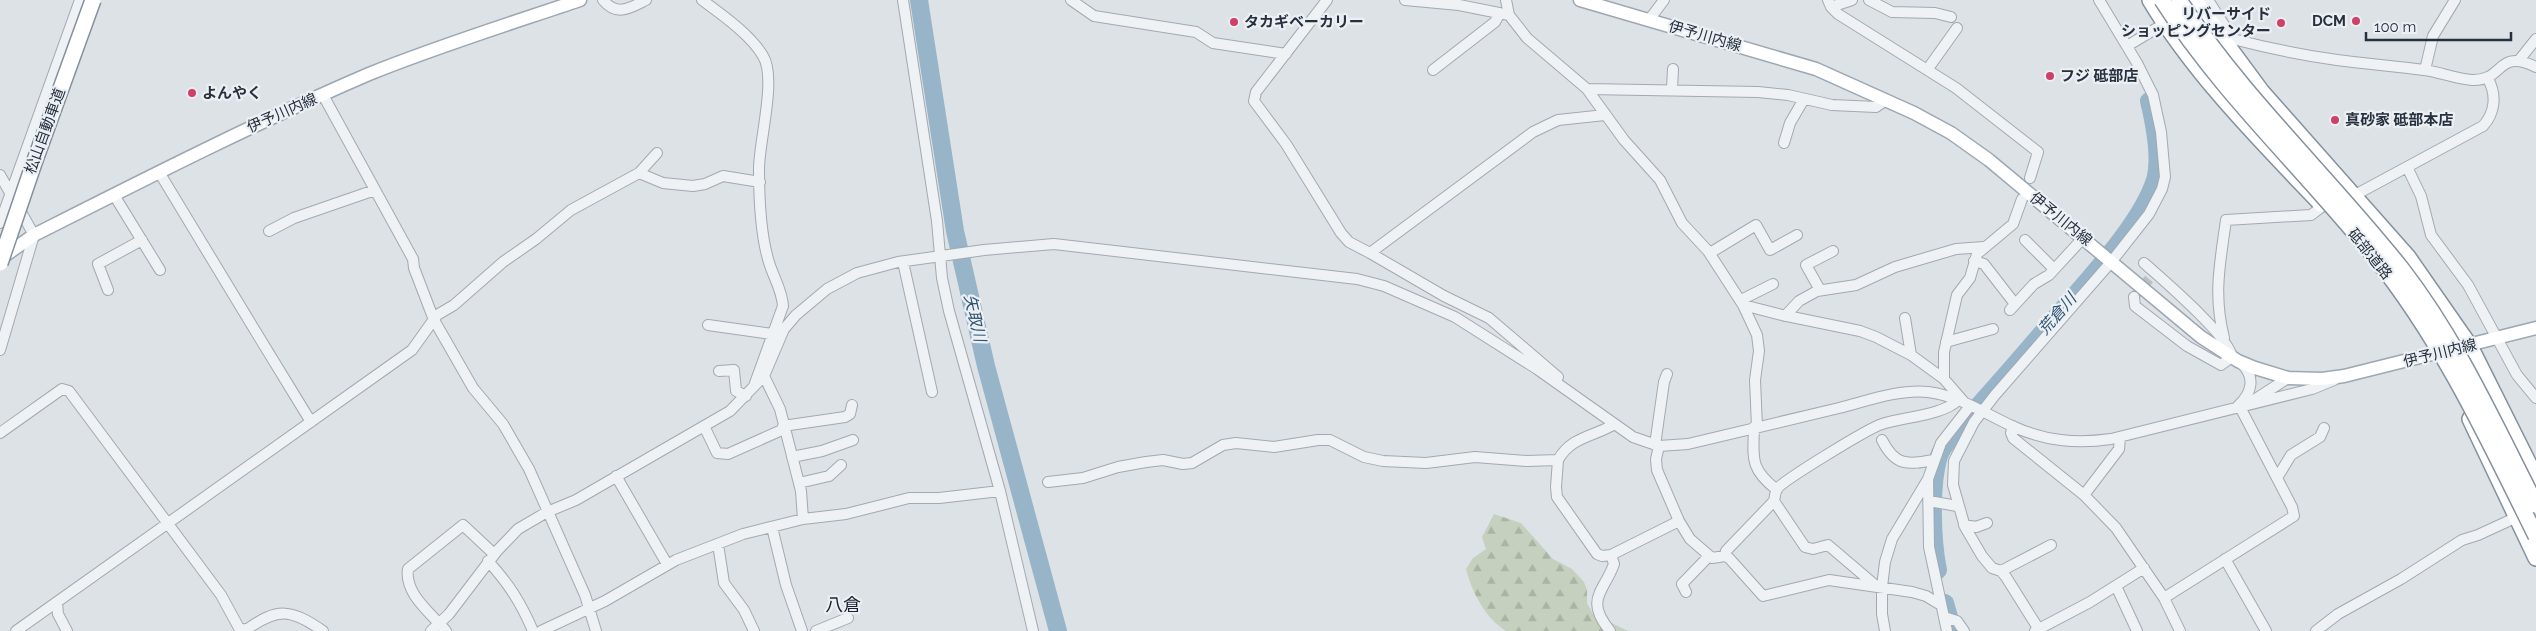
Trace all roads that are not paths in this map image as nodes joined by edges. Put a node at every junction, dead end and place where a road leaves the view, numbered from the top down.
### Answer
1 (80, 0) edge
2 (93, 0) edge
3 (580, 0) edge
4 (603, 0) edge
5 (646, 0) edge
6 (702, 0) edge
7 (903, 0) edge
8 (1071, 0) edge
9 (1327, 0) edge
10 (1406, 0) edge
11 (1506, 0) edge
12 (1580, 0) edge
13 (1664, 0) edge
14 (1852, 0) edge
15 (1869, 0) edge
16 (2099, 0) edge
17 (2139, 0) edge
18 (2162, 0) edge
19 (2179, 0) edge
20 (2194, 0) edge
21 (2208, 0) edge
22 (2455, 0) edge
23 (1829, 4) edge
24 (1505, 14) junction
25 (2155, 16) edge
26 (1951, 17) dead end
27 (1649, 20) junction
28 (1957, 28) dead end
29 (2536, 39) edge
30 (2226, 44) junction
31 (2127, 46) junction
32 (1286, 54) junction
33 (2520, 60) junction
34 (2536, 67) edge
35 (1673, 68) dead end
36 (1433, 70) dead end
37 (1927, 70) junction
38 (2425, 70) junction
39 (2488, 79) junction
40 (1587, 89) junction
41 (1672, 90) junction
42 (323, 95) junction
43 (1804, 99) junction
44 (1886, 100) junction
45 (1605, 115) junction
46 (1784, 143) dead end
47 (657, 153) dead end
48 (2407, 167) junction
49 (159, 172) junction
50 (639, 173) junction
51 (0, 175) edge
52 (2030, 178) dead end
53 (760, 182) junction
54 (375, 190) junction
55 (11, 193) junction
56 (114, 194) junction
57 (2355, 196) junction
58 (2022, 199) dead end
59 (2323, 206) junction
60 (0, 223) edge
61 (269, 231) dead end
62 (34, 235) junction
63 (1797, 235) dead end
64 (142, 240) junction
65 (2025, 240) dead end
66 (2086, 240) junction
67 (1984, 247) junction
68 (1833, 251) dead end
69 (1370, 253) junction
70 (1710, 253) junction
71 (942, 256) junction
72 (0, 259) edge
73 (1974, 260) junction
74 (2111, 260) junction
75 (903, 262) junction
76 (2144, 263) dead end
77 (0, 264) edge
78 (2054, 269) junction
79 (160, 270) dead end
80 (1773, 284) dead end
81 (108, 290) dead end
82 (1820, 290) junction
83 (2134, 297) dead end
84 (1742, 302) junction
85 (1785, 316) junction
86 (1905, 318) dead end
87 (434, 320) junction
88 (708, 325) dead end
89 (2536, 328) edge
90 (1993, 329) dead end
91 (772, 334) junction
92 (2497, 338) junction
93 (2224, 341) junction
94 (1946, 342) junction
95 (2470, 346) junction
96 (0, 350) edge
97 (2435, 354) junction
98 (1910, 355) junction
99 (2235, 359) junction
100 (719, 371) dead end
101 (1667, 374) dead end
102 (764, 376) junction
103 (2344, 376) junction
104 (2288, 378) junction
105 (1944, 379) junction
106 (932, 392) dead end
107 (749, 393) junction
108 (1572, 394) junction
109 (2536, 398) edge
110 (852, 405) dead end
111 (1971, 406) junction
112 (2241, 407) junction
113 (311, 422) junction
114 (1614, 425) junction
115 (704, 426) junction
116 (2013, 426) junction
117 (1755, 427) junction
118 (783, 428) junction
119 (2324, 428) dead end
120 (0, 434) edge
121 (2120, 437) junction
122 (852, 440) dead end
123 (1882, 440) dead end
124 (1657, 445) junction
125 (792, 457) junction
126 (1558, 460) junction
127 (1934, 460) junction
128 (841, 465) dead end
129 (616, 476) junction
130 (1928, 478) junction
131 (2277, 478) junction
132 (2536, 478) edge
133 (1048, 482) dead end
134 (798, 483) junction
135 (1777, 490) junction
136 (1000, 491) junction
137 (2084, 495) junction
138 (1774, 500) junction
139 (1929, 501) junction
140 (1957, 506) junction
141 (2536, 507) edge
142 (547, 512) junction
143 (2517, 517) junction
144 (803, 519) junction
145 (1679, 521) junction
146 (168, 523) junction
147 (1987, 523) dead end
148 (1964, 525) junction
149 (772, 527) junction
150 (2536, 536) edge
151 (718, 544) junction
152 (2051, 544) dead end
153 (1611, 555) junction
154 (1709, 556) junction
155 (1725, 556) junction
156 (491, 558) junction
157 (2536, 558) edge
158 (2225, 559) junction
159 (667, 564) junction
160 (2144, 568) junction
161 (2001, 571) junction
162 (1879, 586) junction
163 (2116, 586) junction
164 (1686, 592) dead end
165 (2164, 598) junction
166 (58, 602) junction
167 (1941, 605) junction
168 (590, 608) junction
169 (1944, 617) junction
170 (848, 618) dead end
171 (595, 626) edge
172 (443, 627) edge
173 (2037, 629) edge
174 (16, 631) edge
175 (67, 631) edge
176 (323, 631) edge
177 (431, 631) edge
178 (533, 631) edge
179 (541, 631) edge
180 (602, 631) edge
181 (754, 631) edge
182 (802, 631) edge
183 (816, 631) edge
184 (1033, 631) edge
185 (1610, 631) edge
186 (1885, 631) edge
187 (1947, 631) edge
188 (1964, 631) edge
189 (2137, 631) edge
190 (2180, 631) edge
191 (2266, 631) edge
192 (2316, 631) edge

1 - 55 street
2 - 77 highway, 松山自動車道, bridge
3 - 42 main road, 伊予川内線
4 - 5 street
6 - 53 street
7 - 71 street
8 - 32 street
9 - 32 street
10 - 24 street
11 - 24 street
12 - 27 main road, 伊予川内線
13 - 27 street
14 - 23 street
15 - 26 street
16 - 31 street
17 - 25 highway
18 - 150 highway, 砥部道路, bridge
19 - 141 highway, 砥部道路, bridge
20 - 30 highway
21 - 30 street
22 - 38 street
23 - 37 street
24 - 36 street
24 - 40 street
25 - 31 street
25 - 59 highway
27 - 44 main road, 伊予川内線
28 - 37 street
29 - 33 street
30 - 38 street
30 - 57 highway
31 - 74 street
32 - 69 street
33 - 34 street
33 - 39 street
35 - 41 street
37 - 52 street
38 - 39 street
39 - 48 street
40 - 41 street
40 - 45 street
41 - 43 street
42 - 49 main road, 伊予川内線
42 - 54 street
43 - 44 street
43 - 46 street
44 - 66 main road, 伊予川内線
45 - 69 street
45 - 70 street
47 - 50 street
48 - 57 street
48 - 92 street
49 - 56 main road, 伊予川内線
49 - 113 street
50 - 53 street
50 - 87 street
51 - 55 street
53 - 91 street
54 - 61 street
54 - 87 street
55 - 60 street
55 - 62 street
56 - 62 main road, 伊予川内線
56 - 64 street
57 - 95 highway
58 - 67 street
59 - 93 street
59 - 97 highway
62 - 72 main road, 伊予川内線
62 - 96 street
63 - 70 street
64 - 79 street
64 - 81 street
65 - 78 street
66 - 74 main road, 伊予川内線
66 - 78 street
67 - 73 street
67 - 82 street
68 - 82 street
69 - 108 street
70 - 84 street
71 - 75 street
71 - 108 street
71 - 136 street
73 - 78 street
73 - 94 street
74 - 99 main road, 伊予川内線
74 - 111 street
75 - 102 street
75 - 106 street
76 - 93 street
80 - 84 street
82 - 85 street
83 - 99 street
84 - 85 street
84 - 117 street
85 - 98 street
86 - 98 street
87 - 113 street
87 - 142 street
88 - 91 street
89 - 92 main road, 伊予川内線
90 - 94 street
91 - 107 street
92 - 95 main road, 伊予川内線
92 - 109 street
93 - 99 street
94 - 105 street
95 - 97 main road, 伊予川内線
95 - 132 highway
97 - 103 main road, 伊予川内線
97 - 143 highway
98 - 105 street
99 - 104 main road, 伊予川内線
99 - 112 street
100 - 107 street
101 - 124 street
102 - 107 street
102 - 118 street
103 - 104 main road, 伊予川内線
103 - 112 street
104 - 112 street
105 - 111 street
107 - 115 street
108 - 114 street
110 - 118 street
111 - 116 street
111 - 117 street
111 - 127 street
111 - 135 street
111 - 140 street
112 - 121 street
112 - 131 street
113 - 146 street
114 - 124 street
114 - 126 street
115 - 118 street
115 - 129 street
116 - 121 street
116 - 137 street
117 - 124 street
117 - 135 street
118 - 125 street
119 - 131 street
120 - 146 street
121 - 137 street
122 - 125 street
123 - 127 street
124 - 145 street
125 - 134 street
126 - 133 street
126 - 153 street
127 - 130 street
128 - 134 street
129 - 142 street
129 - 159 street
130 - 139 street
130 - 162 street
131 - 158 street
134 - 144 street
135 - 138 street
136 - 144 street
136 - 184 street
137 - 160 street
138 - 155 street
138 - 162 street
139 - 140 street
139 - 167 street
140 - 148 street
141 - 143 highway
142 - 156 street
142 - 168 street
143 - 157 highway
143 - 192 street
144 - 149 street
145 - 153 street
145 - 154 street
146 - 166 street
146 - 176 street
147 - 148 street
148 - 161 street
149 - 151 street
149 - 182 street
151 - 159 street
151 - 181 street
152 - 161 street
153 - 185 street
154 - 155 street
154 - 164 street
155 - 162 street
156 - 172 street
156 - 172 street
156 - 178 street
158 - 165 street
158 - 191 street
159 - 168 street
160 - 163 street
160 - 165 street
161 - 173 street
162 - 167 street
162 - 186 street
163 - 173 street
163 - 189 street
165 - 190 street
166 - 174 street
166 - 175 street
167 - 169 street
168 - 171 street
168 - 179 street
169 - 187 street
169 - 188 street
170 - 183 street
171 - 180 street
172 - 177 street

